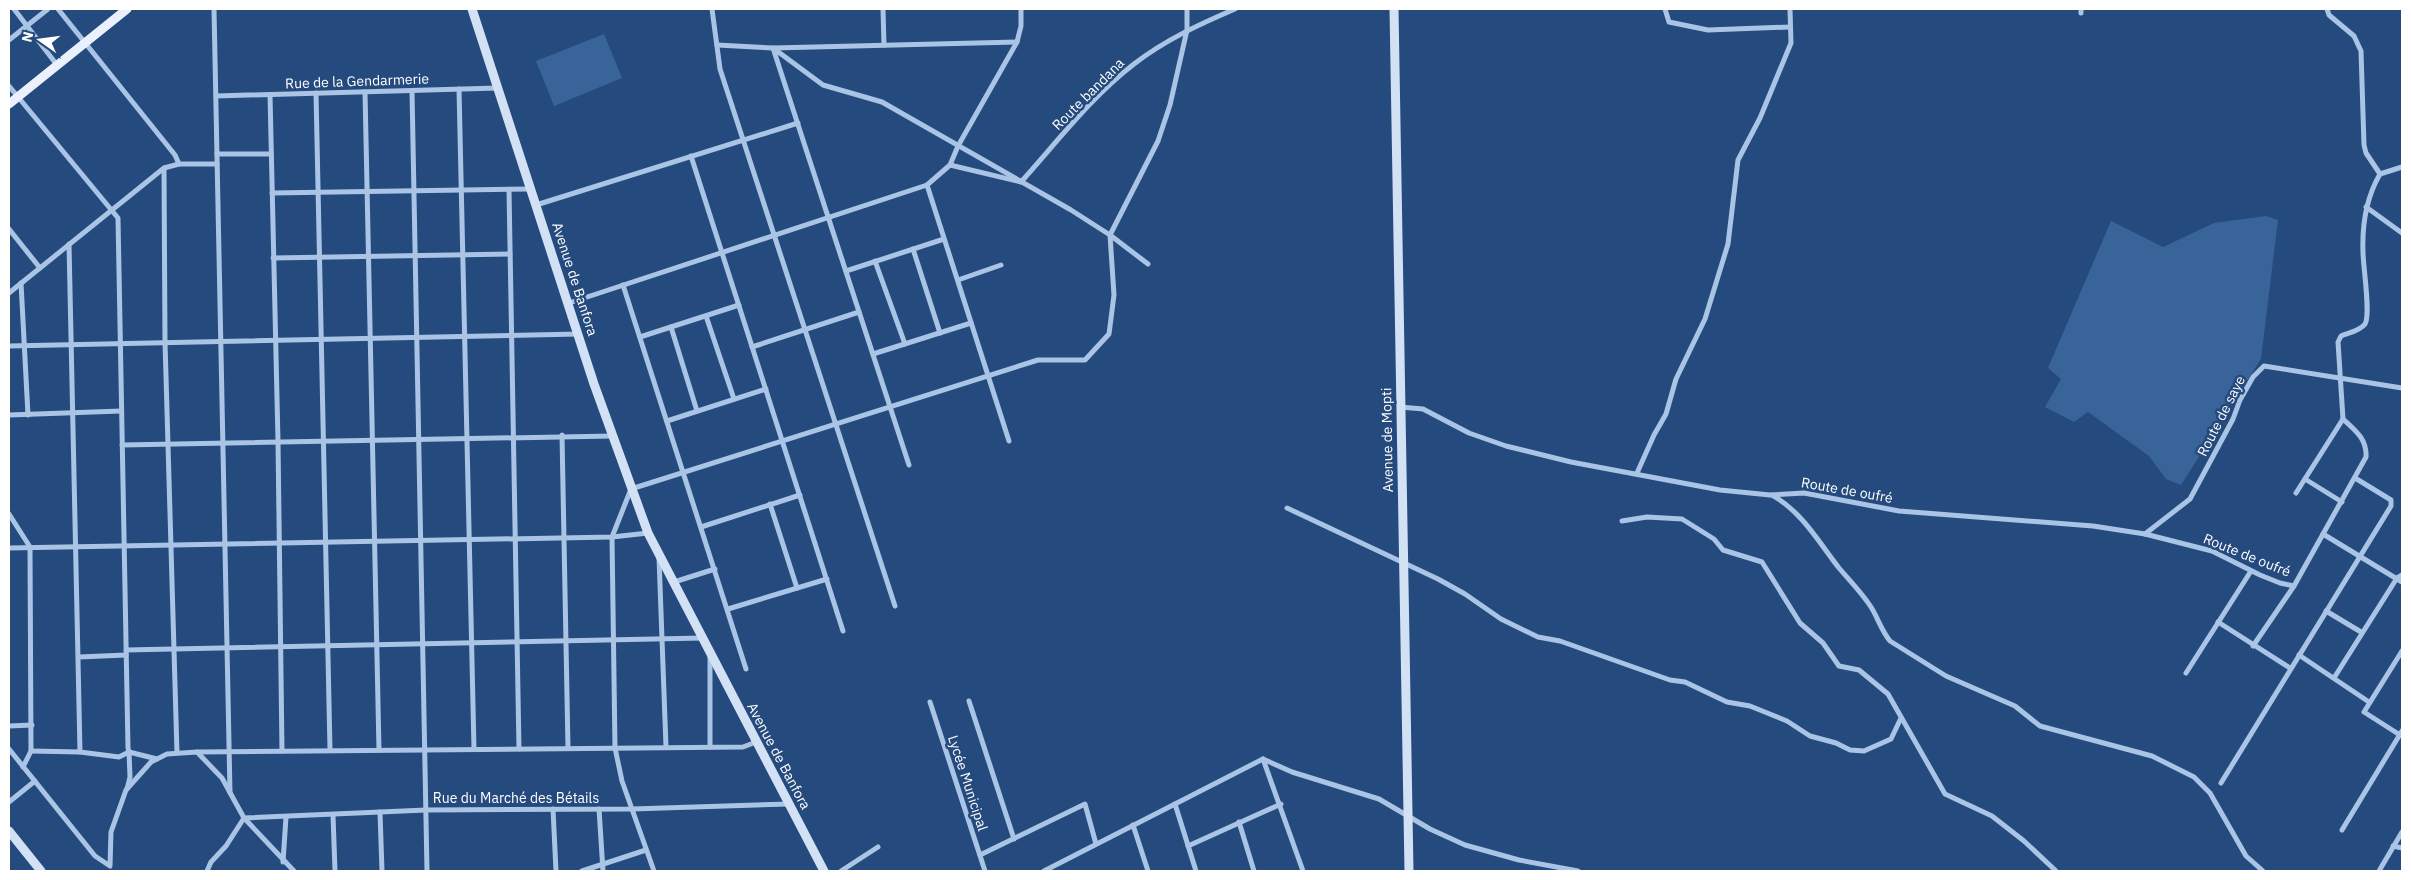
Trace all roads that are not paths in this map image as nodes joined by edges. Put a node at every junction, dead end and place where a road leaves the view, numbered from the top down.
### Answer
1 (14, 9) edge
2 (48, 9) edge
3 (58, 9) edge
4 (127, 9) edge
5 (214, 9) edge
6 (472, 9) edge
7 (712, 9) edge
8 (882, 9) edge
9 (1021, 9) edge
10 (1187, 9) edge
11 (1235, 9) edge
12 (1394, 9) edge
13 (1665, 9) edge
14 (1790, 9) edge
15 (2327, 9) edge
16 (27, 26) junction
17 (1790, 27) junction
18 (1187, 30) junction
19 (9, 40) edge
20 (1017, 42) junction
21 (85, 43) junction
22 (717, 45) junction
23 (884, 45) junction
24 (773, 48) junction
25 (57, 65) junction
26 (9, 86) edge
27 (498, 88) junction
28 (459, 89) junction
29 (412, 90) junction
30 (365, 92) junction
31 (316, 93) junction
32 (270, 95) junction
33 (216, 96) junction
34 (18, 97) junction
35 (9, 104) edge
36 (798, 123) junction
37 (743, 140) junction
38 (958, 146) junction
39 (217, 154) junction
40 (271, 154) junction
41 (691, 156) junction
42 (179, 164) junction
43 (218, 164) junction
44 (950, 165) junction
45 (2402, 167) edge
46 (164, 168) junction
47 (2380, 174) junction
48 (1021, 182) junction
49 (927, 185) junction
50 (531, 189) junction
51 (461, 190) junction
52 (509, 190) junction
53 (414, 191) junction
54 (318, 192) junction
55 (367, 192) junction
56 (272, 193) junction
57 (536, 205) junction
58 (2366, 207) junction
59 (112, 210) junction
60 (828, 218) junction
61 (9, 229) edge
62 (2402, 233) edge
63 (774, 235) junction
64 (1110, 235) junction
65 (944, 239) junction
66 (69, 244) junction
67 (913, 249) junction
68 (722, 252) junction
69 (510, 254) junction
70 (463, 255) junction
71 (368, 256) junction
72 (416, 256) junction
73 (320, 257) junction
74 (273, 258) junction
75 (875, 261) junction
76 (1148, 264) dead end
77 (1001, 265) dead end
78 (40, 268) junction
79 (846, 271) junction
80 (958, 280) junction
81 (21, 283) junction
82 (623, 285) junction
83 (9, 293) edge
84 (568, 302) junction
85 (739, 305) junction
86 (859, 312) junction
87 (706, 316) junction
88 (971, 322) junction
89 (671, 327) junction
90 (805, 330) junction
91 (940, 333) junction
92 (579, 334) junction
93 (464, 336) junction
94 (512, 336) junction
95 (640, 337) junction
96 (370, 338) junction
97 (417, 338) junction
98 (321, 339) junction
99 (274, 340) junction
100 (221, 341) junction
101 (165, 342) junction
102 (120, 343) junction
103 (70, 344) junction
104 (905, 344) junction
105 (24, 345) junction
106 (9, 346) edge
107 (752, 347) junction
108 (873, 354) junction
109 (988, 376) junction
110 (2339, 378) junction
111 (2402, 388) edge
112 (766, 389) junction
113 (734, 399) junction
114 (890, 407) junction
115 (1400, 408) junction
116 (121, 411) junction
117 (697, 411) junction
118 (73, 414) junction
119 (9, 415) edge
120 (28, 415) junction
121 (2343, 419) junction
122 (667, 421) junction
123 (836, 424) junction
124 (562, 435) junction
125 (513, 436) junction
126 (612, 436) junction
127 (467, 437) junction
128 (418, 438) junction
129 (372, 439) junction
130 (323, 440) junction
131 (278, 441) junction
132 (783, 441) junction
133 (1009, 441) dead end
134 (223, 442) junction
135 (168, 444) junction
136 (122, 445) junction
137 (909, 465) dead end
138 (684, 473) junction
139 (1637, 473) junction
140 (2355, 478) junction
141 (2305, 479) junction
142 (631, 489) junction
143 (1770, 494) junction
144 (2296, 494) dead end
145 (800, 495) junction
146 (2342, 502) junction
147 (770, 504) junction
148 (1287, 508) dead end
149 (9, 514) edge
150 (1622, 520) dead end
151 (701, 527) junction
152 (648, 532) junction
153 (2145, 534) junction
154 (2324, 534) junction
155 (612, 537) junction
156 (515, 538) junction
157 (564, 538) junction
158 (469, 539) junction
159 (374, 540) junction
160 (421, 540) junction
161 (325, 542) junction
162 (279, 543) junction
163 (172, 544) junction
164 (225, 544) junction
165 (124, 545) junction
166 (77, 546) junction
167 (30, 547) junction
168 (9, 548) edge
169 (659, 554) junction
170 (2359, 556) junction
171 (1402, 561) junction
172 (715, 569) junction
173 (2251, 570) junction
174 (2400, 577) edge
175 (827, 579) junction
176 (674, 582) junction
177 (2402, 582) edge
178 (2294, 586) junction
179 (797, 588) junction
180 (895, 606) dead end
181 (728, 609) junction
182 (2326, 611) junction
183 (2218, 622) junction
184 (843, 631) dead end
185 (2361, 632) junction
186 (703, 638) junction
187 (662, 639) junction
188 (613, 640) junction
189 (566, 641) junction
190 (517, 642) junction
191 (472, 643) junction
192 (327, 644) junction
193 (377, 644) junction
194 (423, 644) junction
195 (2254, 646) junction
196 (280, 647) junction
197 (227, 648) junction
198 (174, 649) junction
199 (2402, 651) edge
200 (126, 652) junction
201 (710, 653) junction
202 (2299, 655) junction
203 (79, 656) junction
204 (2290, 668) junction
205 (746, 669) dead end
206 (2186, 673) dead end
207 (2334, 678) junction
208 (970, 701) dead end
209 (930, 702) dead end
210 (2369, 702) junction
211 (1901, 718) junction
212 (32, 725) junction
213 (9, 726) edge
214 (2401, 733) edge
215 (756, 742) junction
216 (666, 747) junction
217 (710, 747) junction
218 (520, 748) junction
219 (568, 748) junction
220 (615, 748) junction
221 (9, 749) edge
222 (474, 749) junction
223 (330, 750) junction
224 (379, 750) junction
225 (425, 750) junction
226 (31, 751) junction
227 (229, 751) junction
228 (282, 751) junction
229 (80, 752) junction
230 (129, 752) junction
231 (177, 752) junction
232 (196, 752) junction
233 (157, 759) junction
234 (1263, 759) junction
235 (23, 767) junction
236 (35, 781) junction
237 (2221, 783) dead end
238 (126, 790) junction
239 (230, 792) junction
240 (9, 802) edge
241 (789, 804) junction
242 (1175, 804) junction
243 (1281, 804) junction
244 (552, 809) junction
245 (599, 809) junction
246 (632, 809) junction
247 (426, 810) junction
248 (380, 812) junction
249 (1408, 814) junction
250 (333, 815) junction
251 (286, 816) junction
252 (244, 818) junction
253 (1239, 822) junction
254 (1133, 825) junction
255 (2342, 830) dead end
256 (9, 831) edge
257 (2402, 832) edge
258 (1014, 839) junction
259 (1096, 844) junction
260 (878, 846) dead end
261 (1188, 846) junction
262 (2393, 846) junction
263 (2402, 848) edge
264 (646, 850) junction
265 (980, 855) junction
266 (283, 862) junction
267 (602, 864) junction
268 (111, 869) edge
269 (2257, 869) edge
270 (41, 871) edge
271 (207, 871) edge
272 (294, 871) edge
273 (335, 871) edge
274 (382, 871) edge
275 (427, 871) edge
276 (556, 871) edge
277 (582, 871) edge
278 (604, 871) edge
279 (654, 871) edge
280 (824, 871) edge
281 (841, 871) edge
282 (985, 871) edge
283 (1044, 871) edge
284 (1148, 871) edge
285 (1196, 871) edge
286 (1254, 871) edge
287 (1303, 871) edge
288 (1409, 871) edge
289 (1578, 871) edge
290 (2056, 871) edge
291 (2263, 871) edge
292 (2378, 871) edge

1 - 16 street
2 - 16 street
3 - 21 street
4 - 21 main road
5 - 33 street
6 - 27 main road, Avenue de Banfora
7 - 22 street
8 - 23 street
9 - 20 street
10 - 18 street
11 - 18 street, Route bandana
12 - 115 main road, Avenue de Mopti
13 - 17 street
14 - 17 street
15 - 47 street
16 - 19 street
16 - 25 street
17 - 139 street
18 - 48 street, Route bandana
18 - 64 street
20 - 23 street
20 - 38 street
21 - 25 main road
21 - 42 street
22 - 24 street
22 - 37 street
23 - 24 street
24 - 36 street
24 - 38 street
25 - 34 main road
26 - 34 street
27 - 28 street, Rue de la Gendarmerie
27 - 50 main road, Avenue de Banfora
28 - 29 street, Rue de la Gendarmerie
28 - 51 street
29 - 30 street, Rue de la Gendarmerie
29 - 53 street
30 - 31 street, Rue de la Gendarmerie
30 - 55 street
31 - 32 street, Rue de la Gendarmerie
31 - 54 street
32 - 33 street, Rue de la Gendarmerie
32 - 40 street
33 - 39 street
34 - 35 main road
34 - 59 street
36 - 37 street
36 - 60 street
37 - 41 street
37 - 63 street
38 - 44 street
38 - 48 street
39 - 40 street
39 - 43 street
40 - 56 street
41 - 57 street
41 - 68 street
42 - 43 street
42 - 46 street
43 - 100 street
44 - 48 street
44 - 49 street
45 - 47 street
46 - 59 street
46 - 101 street
47 - 58 street
48 - 64 street
49 - 60 street
49 - 65 street
50 - 52 street
50 - 57 main road, Avenue de Banfora
51 - 52 street
51 - 53 street
51 - 70 street
52 - 69 street
53 - 55 street
53 - 72 street
54 - 55 street
54 - 56 street
54 - 73 street
55 - 71 street
56 - 74 street
57 - 84 main road, Avenue de Banfora
58 - 62 street
58 - 110 street
59 - 66 street
59 - 102 street
60 - 63 street
60 - 79 street
61 - 78 street
63 - 68 street
63 - 90 street
64 - 76 street
64 - 109 street
65 - 67 street
65 - 80 street
66 - 78 street
66 - 103 street
67 - 75 street
67 - 91 street
68 - 82 street
68 - 85 street
69 - 70 street
69 - 94 street
70 - 72 street
70 - 93 street
71 - 72 street
71 - 73 street
71 - 96 street
72 - 97 street
73 - 74 street
73 - 98 street
74 - 99 street
75 - 79 street
75 - 104 street
77 - 80 street
78 - 81 street
79 - 86 street
80 - 88 street
81 - 83 street
81 - 105 street
82 - 84 street
82 - 95 street
84 - 92 main road, Avenue de Banfora
85 - 87 street
85 - 107 street
86 - 90 street
86 - 108 street
87 - 89 street
87 - 113 street
88 - 91 street
88 - 109 street
89 - 95 street
89 - 117 street
90 - 107 street
90 - 123 street
91 - 104 street
92 - 94 street
92 - 126 main road, Avenue de Banfora
93 - 94 street
93 - 97 street
93 - 127 street
94 - 125 street
95 - 122 street
96 - 97 street
96 - 98 street
96 - 129 street
97 - 128 street
98 - 99 street
98 - 130 street
99 - 100 street
99 - 131 street
100 - 101 street
100 - 134 street
101 - 102 street
101 - 135 street
102 - 103 street
102 - 116 street
103 - 105 street
103 - 118 street
104 - 108 street
105 - 106 street
105 - 120 street
107 - 112 street
108 - 114 street
109 - 114 street
109 - 133 street
110 - 111 street, Route de saye
110 - 121 street
110 - 153 street, Route de saye
112 - 113 street
112 - 132 street
113 - 117 street
114 - 123 street
114 - 137 street
115 - 139 street, Route de oufré
115 - 171 main road, Avenue de Mopti
116 - 118 street
116 - 136 street
117 - 122 street
118 - 120 street
118 - 166 street
119 - 120 street
121 - 140 street
121 - 141 street
122 - 138 street
123 - 132 street
123 - 180 street
124 - 125 street
124 - 126 street
124 - 157 street
125 - 127 street
125 - 156 street
126 - 142 main road, Avenue de Banfora
127 - 128 street
127 - 158 street
128 - 129 street
128 - 160 street
129 - 130 street
129 - 159 street
130 - 131 street
130 - 161 street
131 - 134 street
131 - 162 street
132 - 138 street
132 - 145 street
134 - 135 street
134 - 164 street
135 - 136 street
135 - 163 street
136 - 165 street
138 - 142 street
138 - 151 street
139 - 143 street, Route de oufré
140 - 146 street
140 - 170 street
141 - 144 street
141 - 146 street
142 - 152 main road, Avenue de Banfora
142 - 155 street
143 - 153 street, Route de oufré
143 - 269 street
145 - 147 street
145 - 175 street
146 - 154 street
147 - 151 street
147 - 179 street
148 - 171 street
149 - 167 street
150 - 211 street
151 - 172 street
152 - 155 street
152 - 169 main road, Avenue de Banfora
153 - 173 street, Route de oufré
154 - 170 street
154 - 178 street
155 - 157 street
155 - 188 street
156 - 157 street
156 - 158 street
156 - 190 street
157 - 189 street
158 - 160 street
158 - 191 street
159 - 160 street
159 - 161 street
159 - 193 street
160 - 194 street
161 - 162 street
161 - 192 street
162 - 164 street
162 - 196 street
163 - 164 street
163 - 165 street
163 - 198 street
164 - 197 street
165 - 166 street
165 - 200 street
166 - 167 street
166 - 203 street
167 - 168 street
167 - 212 street
169 - 176 main road, Avenue de Banfora
169 - 187 street, Avenue de Banfora
170 - 174 street
170 - 182 street
171 - 211 street
171 - 249 main road, Avenue de Mopti
172 - 176 street
172 - 181 street
173 - 178 street, Route de oufré
173 - 183 street
174 - 177 street
174 - 185 street
175 - 179 street
175 - 184 street
176 - 186 main road, Avenue de Banfora
178 - 195 street
179 - 181 street
181 - 205 street
182 - 185 street
182 - 202 street
183 - 195 street
183 - 206 street
185 - 207 street
186 - 187 street
186 - 201 main road, Avenue de Banfora
187 - 188 street
187 - 216 street, Avenue de Banfora
188 - 189 street
188 - 220 street
189 - 190 street
189 - 219 street
190 - 191 street
190 - 218 street
191 - 194 street
191 - 222 street
192 - 193 street
192 - 196 street
192 - 223 street
193 - 194 street
193 - 224 street
194 - 225 street
195 - 204 street
196 - 197 street
196 - 228 street
197 - 198 street
197 - 227 street
198 - 200 street
198 - 231 street
199 - 210 street
200 - 203 street
200 - 230 street
201 - 215 main road, Avenue de Banfora
201 - 217 street, Avenue de Banfora
202 - 204 street
202 - 207 street
203 - 229 street
204 - 237 street
207 - 210 street
208 - 258 street
209 - 265 street, Lycée Municipal
210 - 214 street
211 - 290 street
212 - 213 street
212 - 226 street
214 - 255 street
215 - 217 street
215 - 241 main road, Avenue de Banfora
216 - 217 street
216 - 220 street
218 - 219 street
218 - 222 street
219 - 220 street
220 - 246 street
221 - 235 street
222 - 225 street
223 - 224 street
223 - 228 street
224 - 225 street
225 - 247 street
226 - 229 street
226 - 235 street
227 - 228 street
227 - 232 street
227 - 239 street
229 - 230 street
230 - 233 street
230 - 238 street
231 - 232 street
231 - 233 street
232 - 239 street
233 - 238 street
234 - 242 street
234 - 243 street
234 - 249 street
235 - 236 street
236 - 240 street
236 - 268 street
238 - 268 street
239 - 252 street
241 - 246 street, Rue du Marché des Bétails
241 - 280 main road, Avenue de Banfora
242 - 254 street
242 - 261 street
243 - 253 street
243 - 287 street
244 - 245 street, Rue du Marché des Bétails
244 - 247 street, Rue du Marché des Bétails
244 - 276 street
245 - 246 street, Rue du Marché des Bétails
245 - 267 street
246 - 264 street
247 - 248 street, Rue du Marché des Bétails
247 - 275 street
248 - 250 street, Rue du Marché des Bétails
248 - 274 street
249 - 288 main road, Avenue de Mopti
249 - 289 street
250 - 251 street, Rue du Marché des Bétails
250 - 273 street
251 - 252 street, Rue du Marché des Bétails
251 - 266 street
252 - 266 street
252 - 271 street
253 - 261 street
253 - 286 street
254 - 259 street
254 - 284 street
256 - 270 main road
257 - 262 street
258 - 259 street
258 - 265 street
259 - 283 street
260 - 281 street
261 - 285 street
262 - 263 street
262 - 292 street
264 - 267 street
264 - 279 street
265 - 282 street, Lycée Municipal
266 - 272 street
267 - 277 street
267 - 278 street
269 - 291 street

